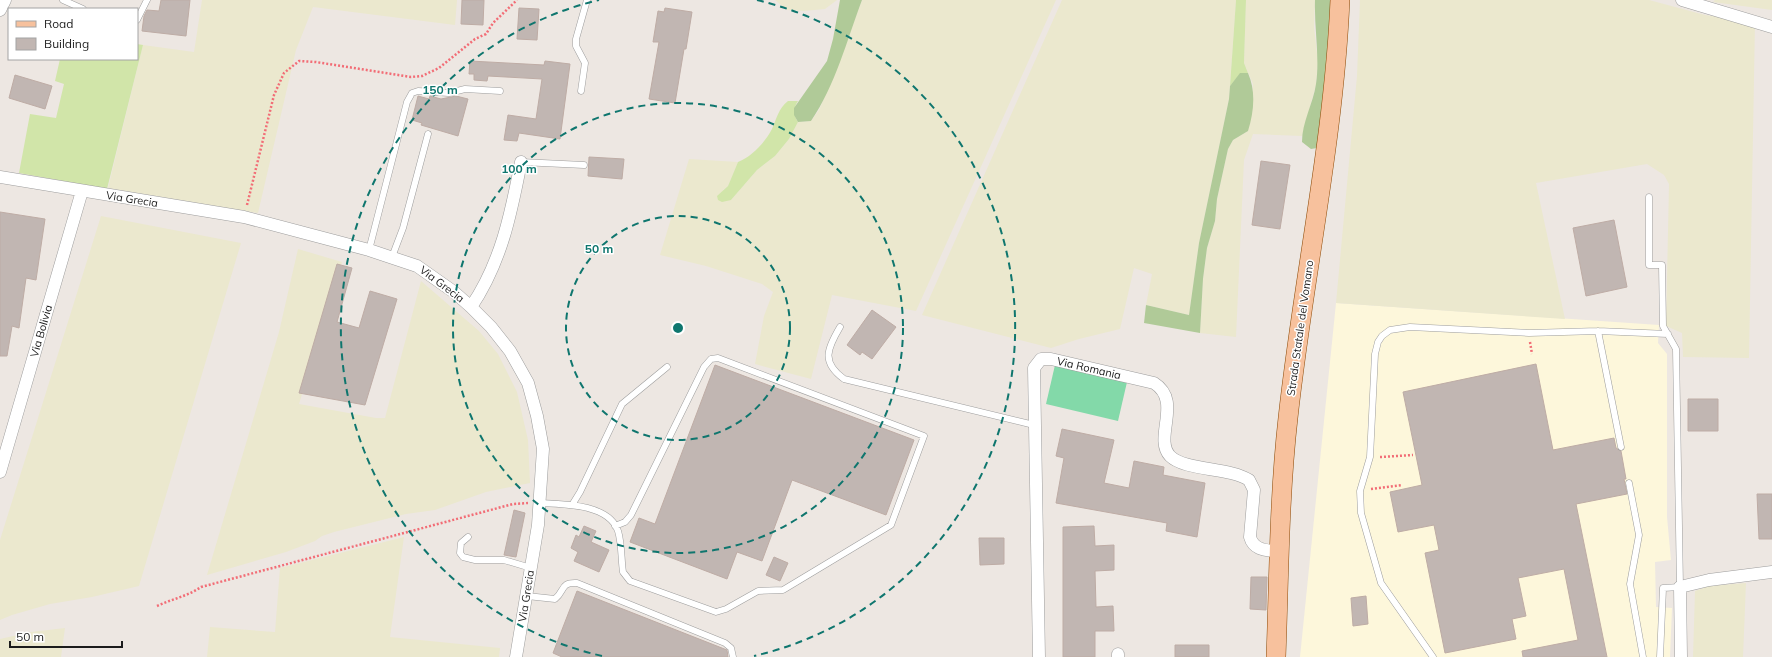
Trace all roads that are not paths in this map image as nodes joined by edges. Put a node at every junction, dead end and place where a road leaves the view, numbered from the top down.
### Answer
1 (5, 0) edge
2 (62, 0) edge
3 (147, 0) edge
4 (587, 0) edge
5 (1340, 0) edge
6 (1682, 0) edge
7 (81, 8) edge
8 (0, 10) edge
9 (138, 18) edge
10 (1772, 26) edge
11 (500, 91) dead end
12 (582, 91) dead end
13 (428, 134) dead end
14 (522, 162) joint
15 (584, 165) dead end
16 (0, 177) edge
17 (82, 191) junction
18 (1649, 197) dead end
19 (369, 250) junction
20 (392, 257) junction
21 (471, 307) junction
22 (840, 327) dead end
23 (1598, 331) junction
24 (1668, 334) junction
25 (667, 367) dead end
26 (1034, 425) junction
27 (1621, 447) dead end
28 (0, 472) edge
29 (1629, 483) dead end
30 (540, 503) junction
31 (572, 505) junction
32 (615, 526) junction
33 (468, 537) dead end
34 (1280, 552) junction
35 (531, 568) junction
36 (1772, 572) edge
37 (1680, 587) junction
38 (527, 596) junction
39 (516, 657) edge
40 (733, 657) edge
41 (1039, 657) edge
42 (1276, 657) edge
43 (1433, 657) edge
44 (1643, 657) edge
45 (1660, 657) edge
46 (1681, 657) edge

1 - 8 street
2 - 7 lane
3 - 9 lane
4 - 12 lane
5 - 34 main road, Strada Statale del Vomano
6 - 10 street
11 - 19 lane
13 - 20 lane
14 - 15 lane
14 - 21 street
16 - 17 street, Via Grecia
17 - 19 street, Via Grecia
17 - 28 street, Via Bolivia
18 - 24 lane
19 - 20 street, Via Grecia
20 - 21 street, Via Grecia
21 - 30 street, Via Grecia
22 - 26 lane
23 - 24 lane
23 - 27 lane
23 - 43 lane
24 - 37 lane
25 - 31 lane
26 - 34 street, Via Romania
26 - 41 street, Via Romania
29 - 44 lane
30 - 31 lane
30 - 35 street, Via Grecia
31 - 32 lane
32 - 32 lane
33 - 35 lane
34 - 42 main road, Strada Statale del Vomano
35 - 38 street, Via Grecia
36 - 37 street
37 - 45 lane
37 - 46 street
38 - 39 street, Via Grecia
38 - 40 lane

